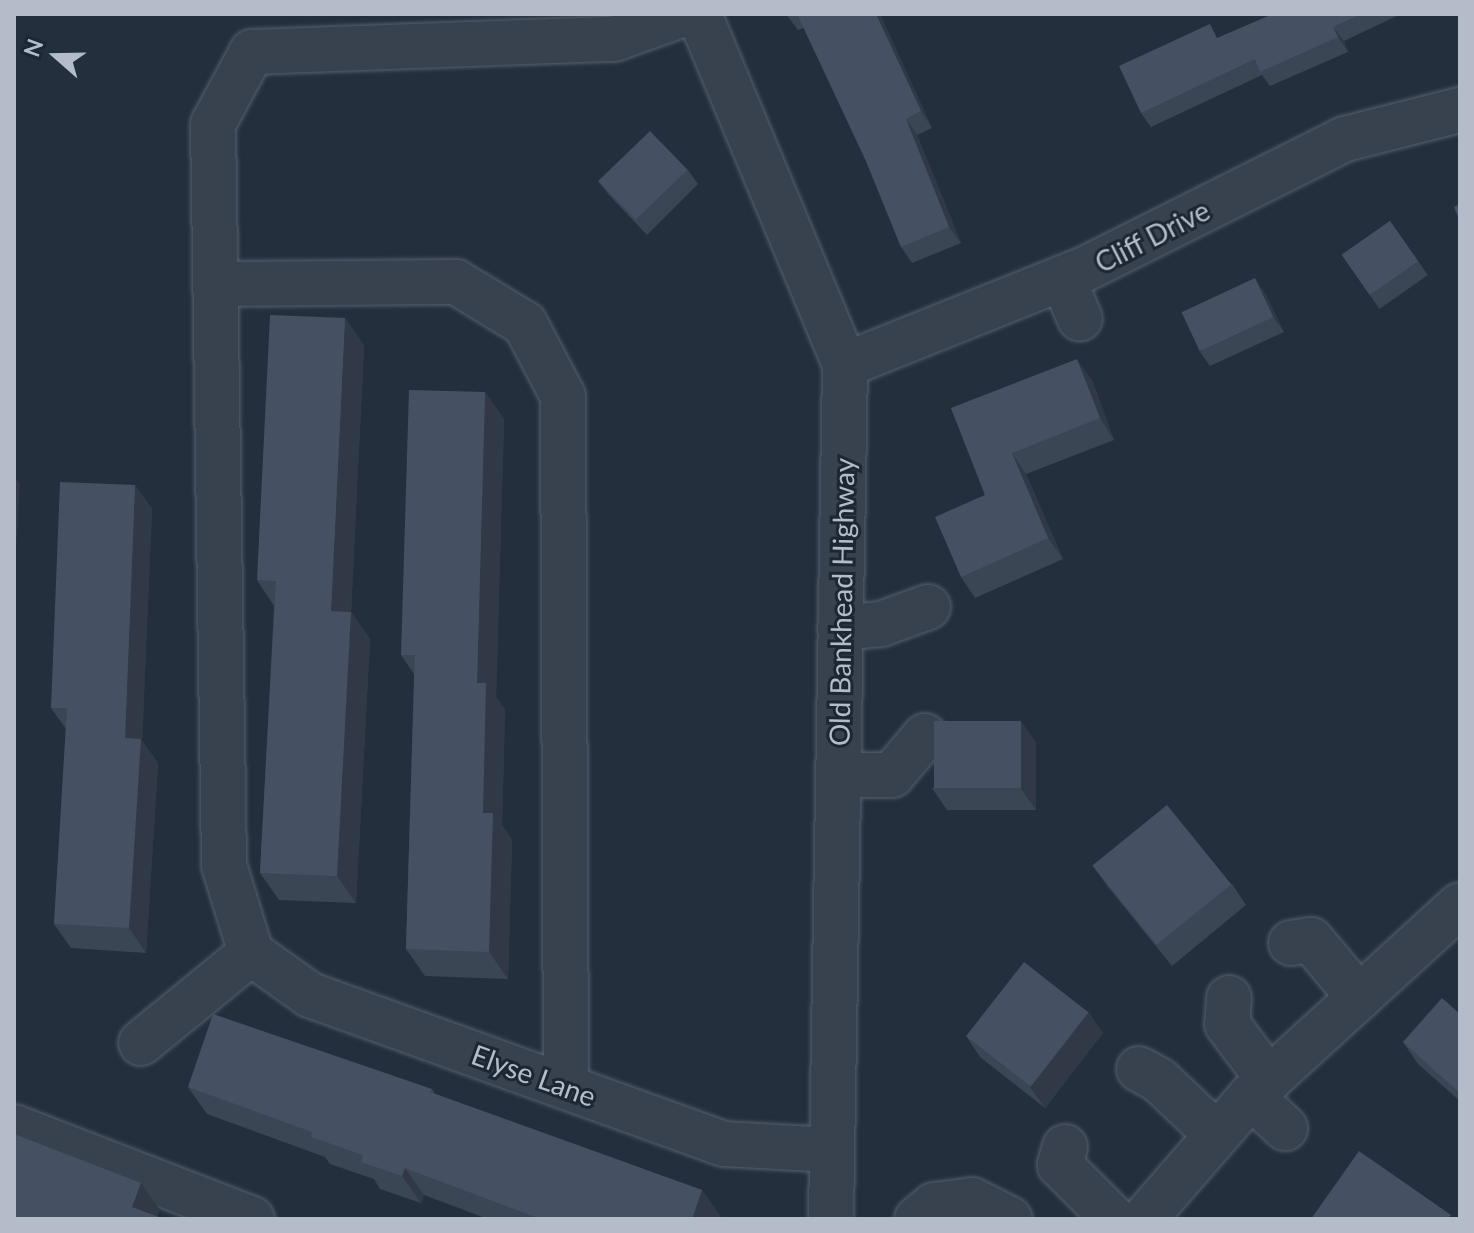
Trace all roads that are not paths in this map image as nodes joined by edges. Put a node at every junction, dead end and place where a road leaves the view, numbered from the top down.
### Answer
1 (684, 14) edge
2 (699, 14) edge
3 (1460, 110) edge
4 (1063, 279) junction
5 (216, 284) junction
6 (1080, 319) dead end
7 (845, 365) junction
8 (928, 607) dead end
9 (840, 628) junction
10 (925, 736) dead end
11 (838, 775) junction
12 (1460, 905) edge
13 (1291, 943) dead end
14 (251, 953) junction
15 (1359, 997) junction
16 (1229, 998) dead end
17 (141, 1043) dead end
18 (1139, 1069) dead end
19 (566, 1087) junction
20 (1260, 1088) junction
21 (14, 1127) edge
22 (1285, 1128) dead end
23 (1217, 1135) junction
24 (1065, 1147) dead end
25 (832, 1150) junction
26 (1138, 1218) edge
27 (252, 1219) edge
28 (831, 1219) edge
29 (917, 1219) edge
30 (1010, 1219) edge

1 - 5 street
2 - 7 street, Old Bankhead Highway
3 - 4 street, Cliff Drive
4 - 6 street
4 - 7 street, Cliff Drive
5 - 14 street
5 - 19 street
7 - 9 street, Old Bankhead Highway
8 - 9 street
9 - 11 street, Old Bankhead Highway
10 - 11 street
11 - 25 street, Old Bankhead Highway
12 - 15 street
13 - 15 street
14 - 17 street
14 - 19 street, Elyse Lane
15 - 20 street
16 - 20 street
18 - 23 street
19 - 25 street, Elyse Lane
20 - 22 street
20 - 23 street
21 - 27 street
23 - 26 street
24 - 26 street
25 - 28 street, Old Bankhead Highway
29 - 30 street

